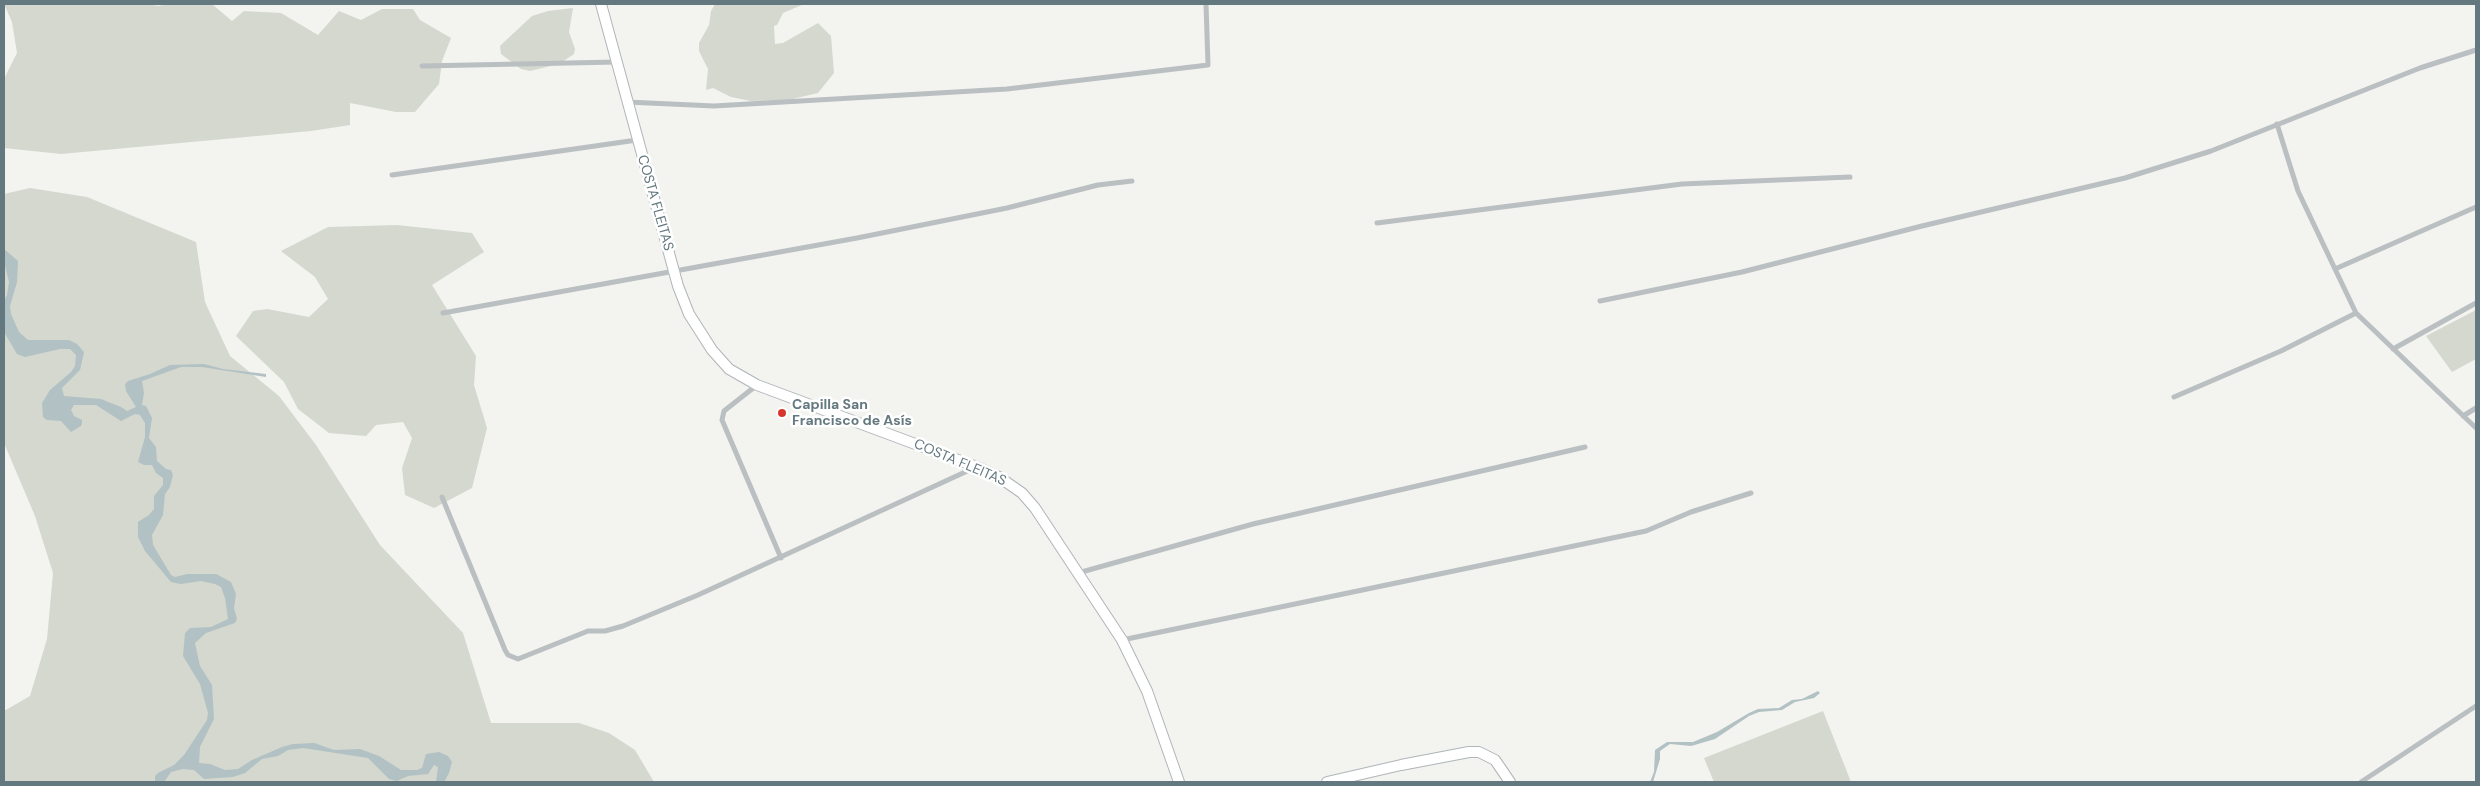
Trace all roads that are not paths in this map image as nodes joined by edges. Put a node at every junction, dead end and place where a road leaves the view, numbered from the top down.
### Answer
1 (601, 4) edge
2 (1206, 4) edge
3 (2476, 50) edge
4 (616, 62) junction
5 (422, 66) dead end
6 (628, 102) junction
7 (2277, 124) junction
8 (637, 140) junction
9 (392, 174) dead end
10 (1850, 177) dead end
11 (1132, 181) dead end
12 (2476, 207) edge
13 (1377, 224) dead end
14 (2335, 269) junction
15 (674, 270) junction
16 (1600, 301) dead end
17 (2476, 303) edge
18 (443, 313) dead end
19 (2356, 313) junction
20 (2393, 349) junction
21 (757, 384) junction
22 (2174, 397) dead end
23 (2476, 408) edge
24 (2464, 416) junction
25 (2476, 428) edge
26 (1585, 447) dead end
27 (977, 467) junction
28 (1750, 493) dead end
29 (442, 497) dead end
30 (781, 558) junction
31 (1078, 573) junction
32 (1122, 640) junction
33 (2476, 706) edge
34 (1179, 782) edge
35 (1327, 782) edge
36 (1510, 782) edge
37 (2361, 782) edge

1 - 4 main road, COSTA FLEITAS
2 - 6 street
3 - 7 street
4 - 5 street
4 - 6 main road, COSTA FLEITAS
6 - 8 main road, COSTA FLEITAS
7 - 14 street
7 - 16 street
8 - 9 street
8 - 15 main road, COSTA FLEITAS
10 - 13 street
11 - 15 street
12 - 14 street
14 - 19 street
15 - 18 street
15 - 21 main road, COSTA FLEITAS
17 - 20 street
19 - 20 street
19 - 22 street
20 - 24 street
21 - 27 main road, COSTA FLEITAS
21 - 30 street
23 - 24 street
24 - 25 street
26 - 31 street
27 - 30 street
27 - 31 main road, COSTA FLEITAS
28 - 32 street
29 - 30 street
31 - 32 main road, COSTA FLEITAS
32 - 34 main road, COSTA FLEITAS
33 - 37 street
35 - 36 main road

